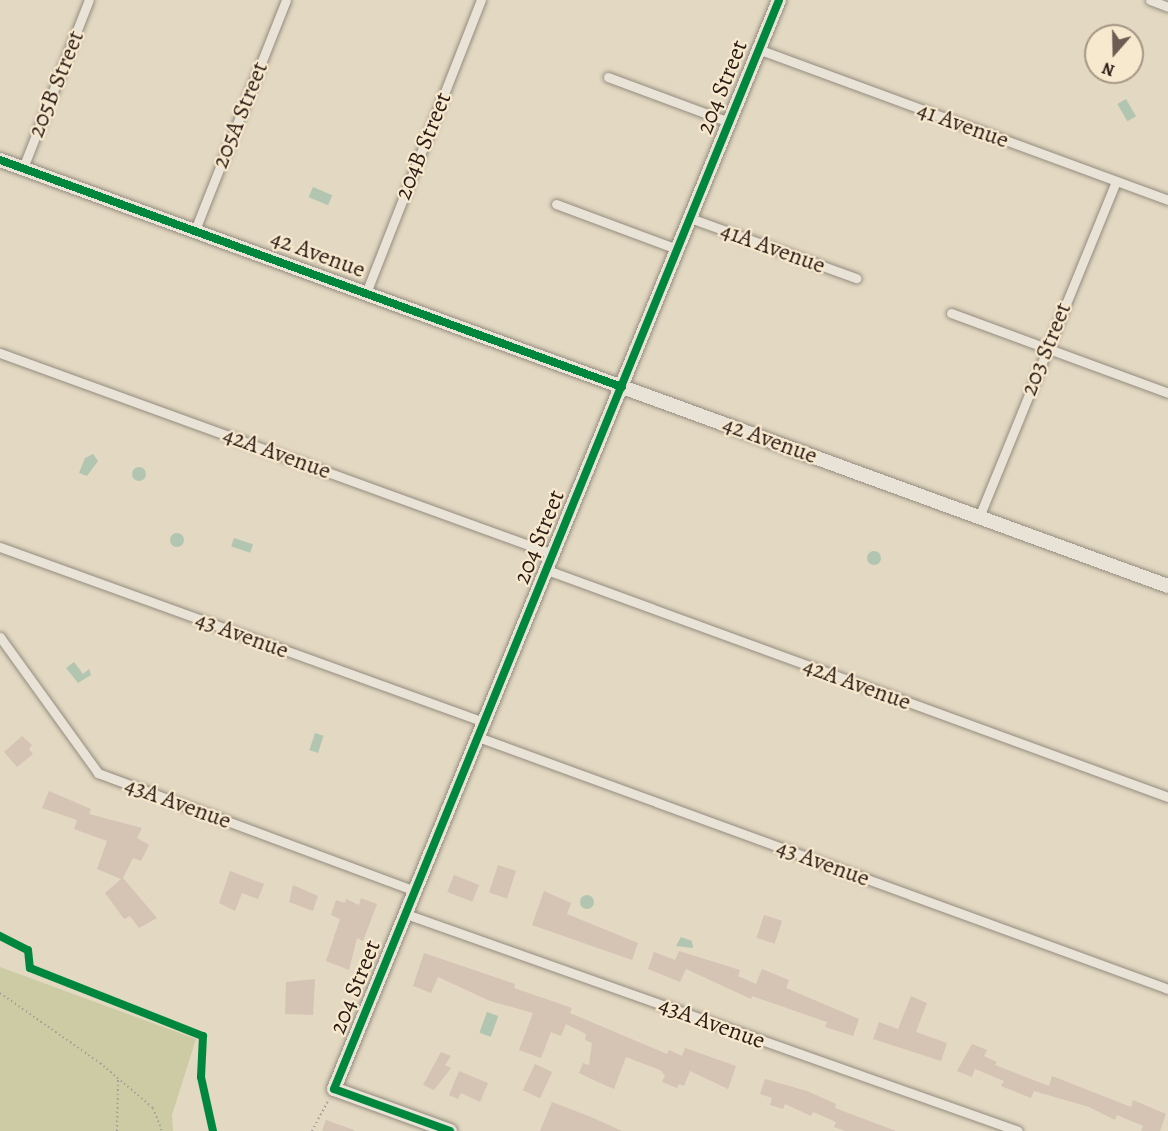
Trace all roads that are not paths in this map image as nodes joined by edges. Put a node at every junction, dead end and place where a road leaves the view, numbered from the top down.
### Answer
1 (89, 0) edge
2 (286, 0) edge
3 (481, 0) edge
4 (778, 0) edge
5 (1150, 0) edge
6 (1168, 7) edge
7 (758, 49) junction
8 (608, 77) dead end
9 (729, 122) junction
10 (0, 160) edge
11 (23, 168) junction
12 (1116, 182) junction
13 (1168, 200) edge
14 (556, 204) dead end
15 (690, 218) junction
16 (195, 230) junction
17 (677, 249) junction
18 (856, 278) dead end
19 (366, 292) junction
20 (951, 313) dead end
21 (1046, 348) junction
22 (0, 352) edge
23 (622, 387) junction
24 (1168, 393) edge
25 (979, 517) junction
26 (0, 547) edge
27 (553, 554) junction
28 (547, 570) junction
29 (1168, 586) edge
30 (0, 637) edge
31 (484, 722) junction
32 (478, 737) junction
33 (1168, 797) edge
34 (415, 891) junction
35 (406, 914) junction
36 (1168, 989) edge
37 (450, 1131) edge
38 (1018, 1131) edge

1 - 11 street, 205B Street
2 - 16 street, 205A Street
3 - 19 street, 204B Street
4 - 7 street, 204 Street
5 - 6 street
7 - 9 street, 204 Street
7 - 12 street, 41 Avenue
8 - 9 street
9 - 15 street, 204 Street
10 - 11 street, 42 Avenue
11 - 16 street, 42 Avenue
12 - 13 street, 41 Avenue
12 - 21 street, 203 Street
14 - 17 street
15 - 17 street, 204 Street
15 - 18 street, 41A Avenue
16 - 19 street, 42 Avenue
17 - 23 street, 204 Street
19 - 23 street, 42 Avenue
20 - 21 street
21 - 24 street
21 - 25 street, 203 Street
22 - 27 street, 42A Avenue
23 - 25 street, 42 Avenue
23 - 27 street, 204 Street
25 - 29 street, 42 Avenue
26 - 31 street, 43 Avenue
27 - 28 street, 204 Street
28 - 31 street, 204 Street
28 - 33 street, 42A Avenue
30 - 34 street, 43A Avenue
31 - 32 street, 204 Street
32 - 34 street, 204 Street
32 - 36 street, 43 Avenue
34 - 35 street, 204 Street
35 - 37 street, 204 Street
35 - 38 street, 43A Avenue

